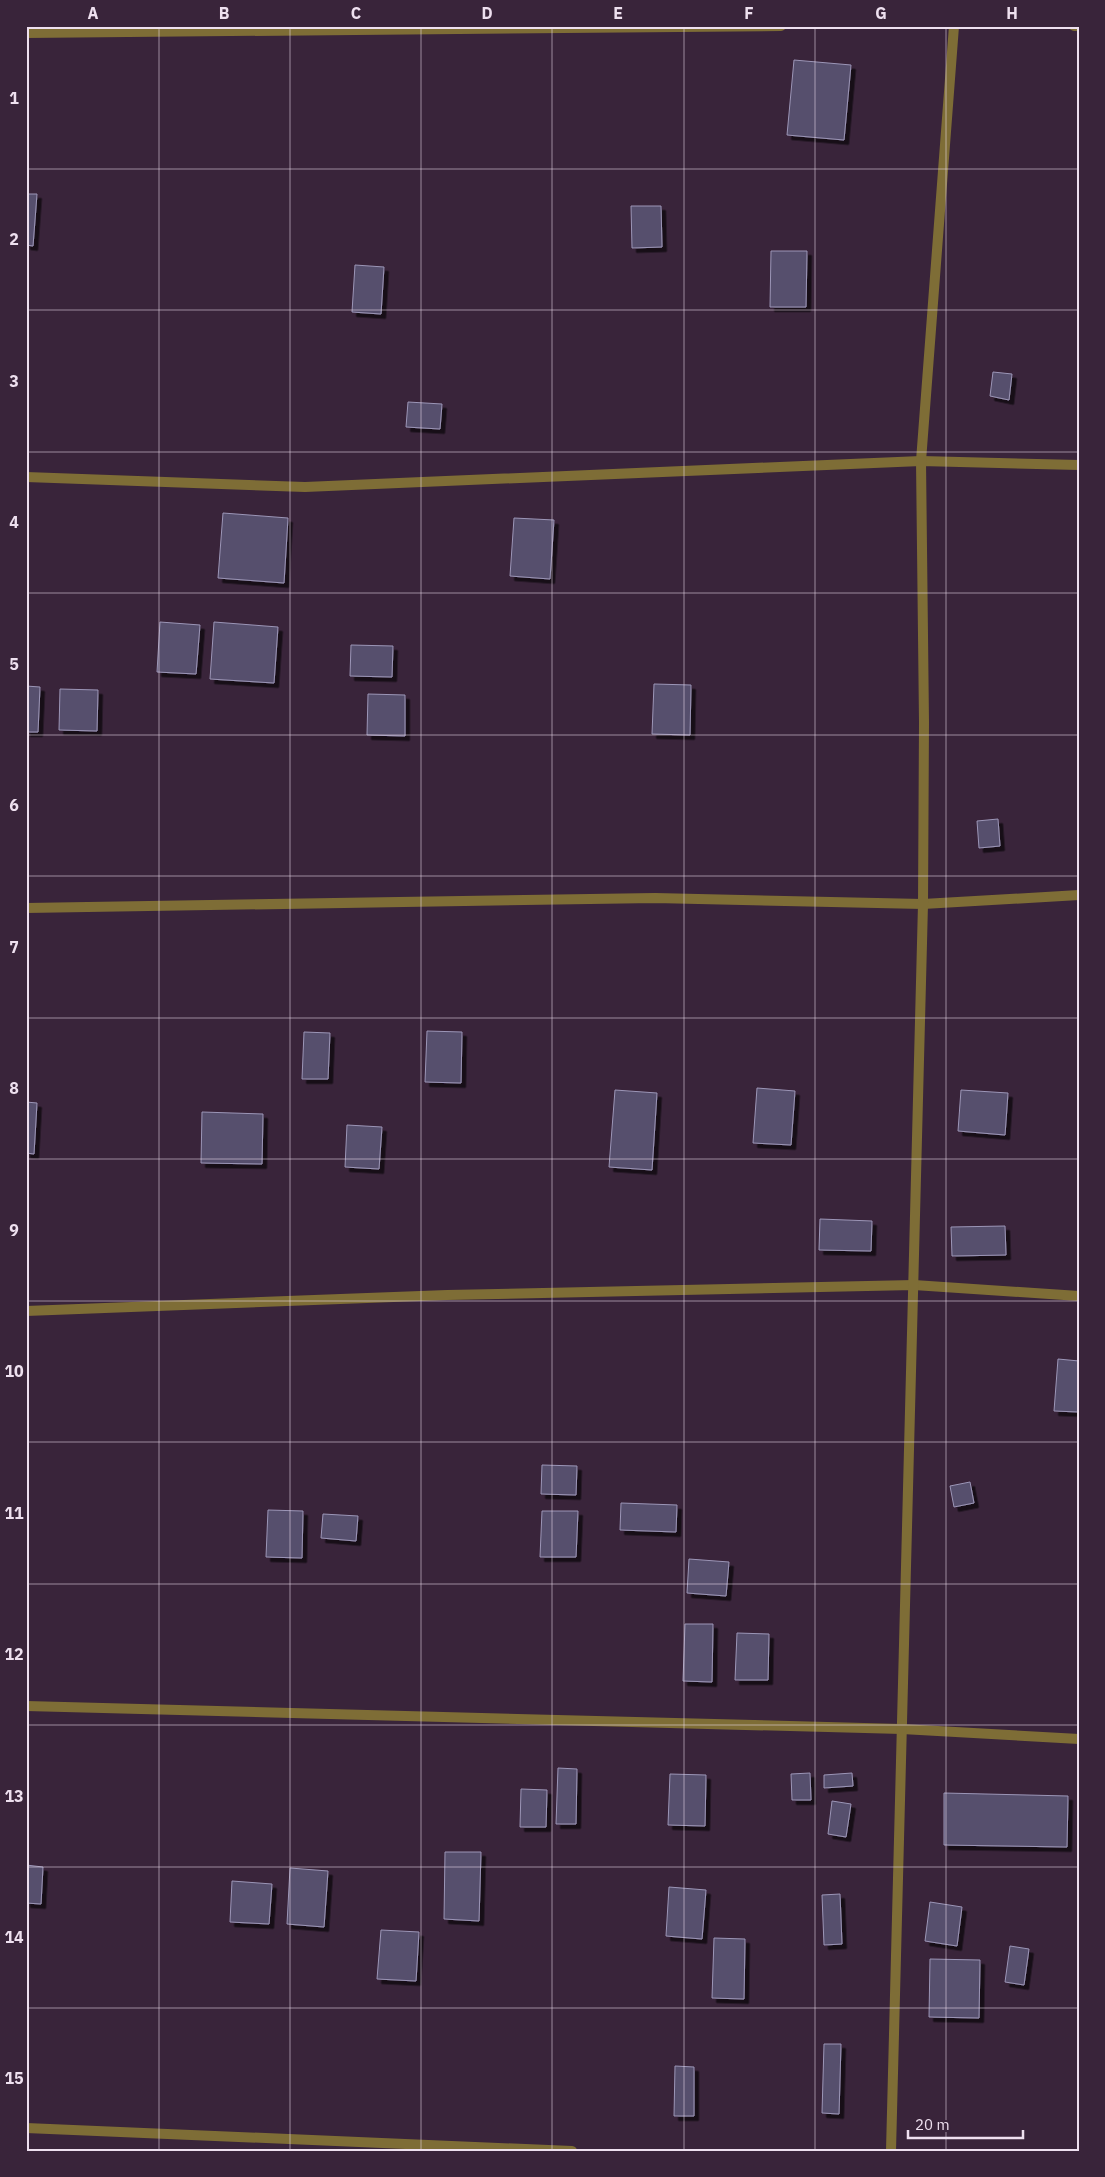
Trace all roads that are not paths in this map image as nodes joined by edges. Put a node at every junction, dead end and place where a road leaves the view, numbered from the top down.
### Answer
1 (781, 26) edge
2 (954, 26) edge
3 (1074, 26) edge
4 (1079, 26) edge
5 (26, 34) edge
6 (921, 461) junction
7 (1079, 465) edge
8 (26, 477) edge
9 (1079, 895) edge
10 (923, 904) junction
11 (26, 908) edge
12 (914, 1285) junction
13 (1079, 1296) edge
14 (26, 1311) edge
15 (26, 1706) edge
16 (902, 1729) junction
17 (1079, 1739) edge
18 (26, 2128) edge
19 (572, 2151) edge
20 (891, 2151) edge

1 - 5 street
2 - 6 street
3 - 4 street
6 - 7 street
6 - 8 street
6 - 10 street
9 - 10 street
10 - 11 street
10 - 12 street
12 - 13 street
12 - 14 street
12 - 16 street
15 - 16 street
16 - 17 street
16 - 20 street
18 - 19 street

